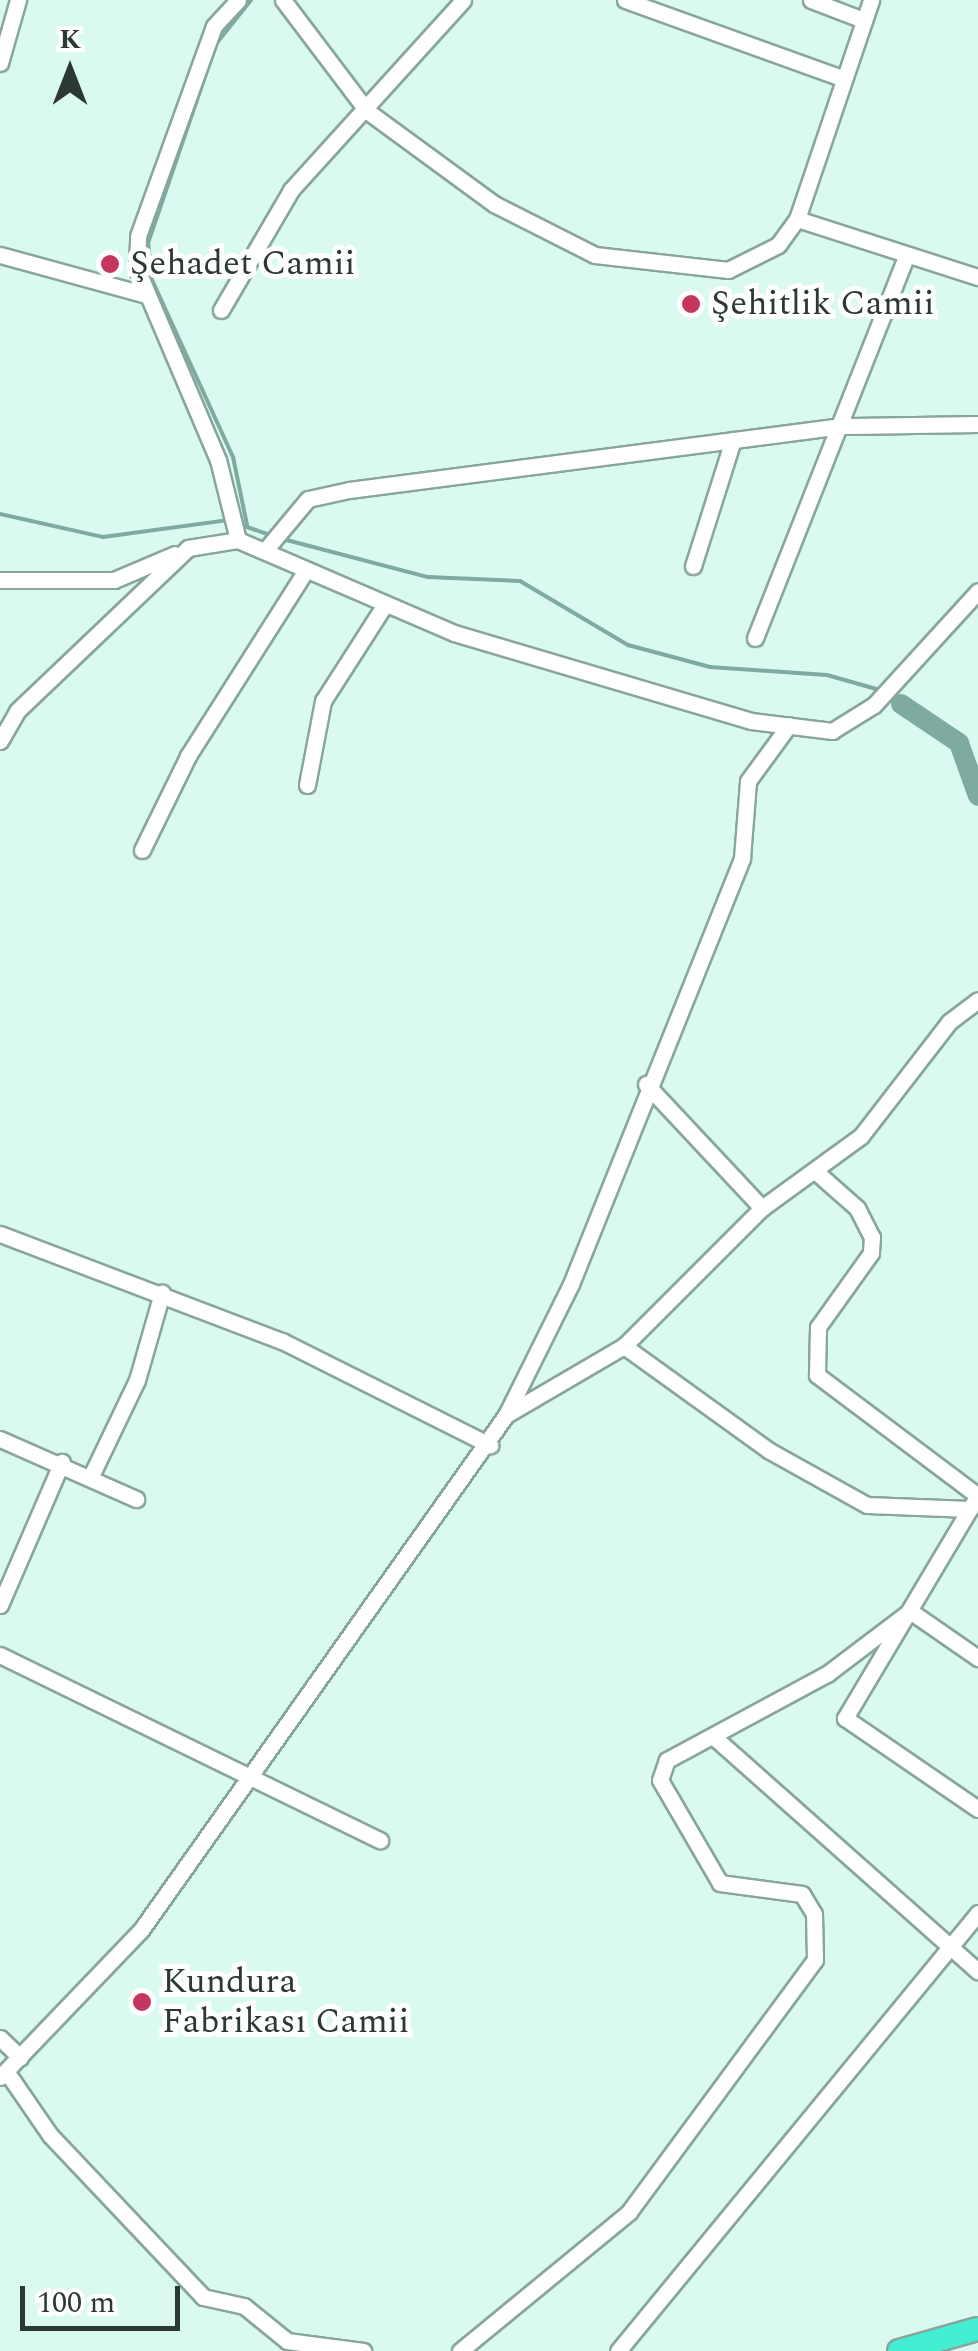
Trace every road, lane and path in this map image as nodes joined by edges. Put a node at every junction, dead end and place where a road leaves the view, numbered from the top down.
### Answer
1 (18, 0) edge
2 (238, 0) edge
3 (283, 0) edge
4 (463, 0) edge
5 (625, 0) edge
6 (811, 0) edge
7 (871, 0) edge
8 (863, 20) junction
9 (0, 63) edge
10 (844, 78) junction
11 (367, 111) junction
12 (797, 220) junction
13 (0, 254) edge
14 (908, 255) junction
15 (978, 277) edge
16 (146, 295) junction
17 (220, 310) dead end
18 (978, 424) edge
19 (844, 426) junction
20 (733, 440) junction
21 (238, 538) junction
22 (265, 544) junction
23 (188, 548) junction
24 (694, 566) dead end
25 (306, 570) junction
26 (0, 580) edge
27 (978, 591) edge
28 (384, 606) junction
29 (755, 638) dead end
30 (789, 725) junction
31 (0, 741) edge
32 (307, 785) dead end
33 (142, 850) dead end
34 (978, 1000) edge
35 (646, 1084) junction
36 (815, 1171) junction
37 (762, 1208) junction
38 (0, 1234) edge
39 (162, 1294) junction
40 (624, 1346) junction
41 (506, 1416) junction
42 (0, 1439) edge
43 (490, 1445) junction
44 (62, 1462) junction
45 (91, 1476) junction
46 (136, 1499) dead end
47 (976, 1499) edge
48 (0, 1605) edge
49 (910, 1611) junction
50 (0, 1655) edge
51 (978, 1658) edge
52 (714, 1737) junction
53 (245, 1780) junction
54 (978, 1810) edge
55 (380, 1840) dead end
56 (978, 1914) edge
57 (952, 1949) junction
58 (978, 1971) edge
59 (0, 2038) edge
60 (20, 2057) junction
61 (3, 2074) edge
62 (978, 2329) edge
63 (363, 2351) edge
64 (460, 2351) edge
65 (618, 2351) edge
66 (898, 2351) edge

1 - 9 street
2 - 16 street
3 - 11 street
4 - 11 street
5 - 10 street
6 - 8 street
7 - 8 street
8 - 10 street
10 - 12 street
11 - 12 street
11 - 17 street
12 - 14 street
13 - 16 street
14 - 15 street
14 - 19 street
16 - 21 street
18 - 19 street
19 - 20 street
19 - 29 street
20 - 22 street
20 - 24 street
21 - 22 street
21 - 23 street
22 - 25 street
23 - 26 street
23 - 31 street
25 - 28 street
25 - 33 street
27 - 30 street
28 - 30 street
28 - 32 street
30 - 35 street
34 - 36 street
35 - 37 street
35 - 41 street
36 - 37 street
36 - 47 street
37 - 40 street
38 - 39 street
39 - 43 street
39 - 45 street
40 - 41 street
40 - 47 street
41 - 43 street
42 - 44 street
43 - 53 street
44 - 45 street
44 - 48 street
45 - 46 street
47 - 49 street
49 - 51 street
49 - 52 street
49 - 54 street
50 - 53 street
52 - 57 street
52 - 64 street
53 - 55 street
53 - 60 street
56 - 57 street
57 - 58 street
57 - 65 street
59 - 60 street
60 - 61 street
61 - 63 street
62 - 66 highway

